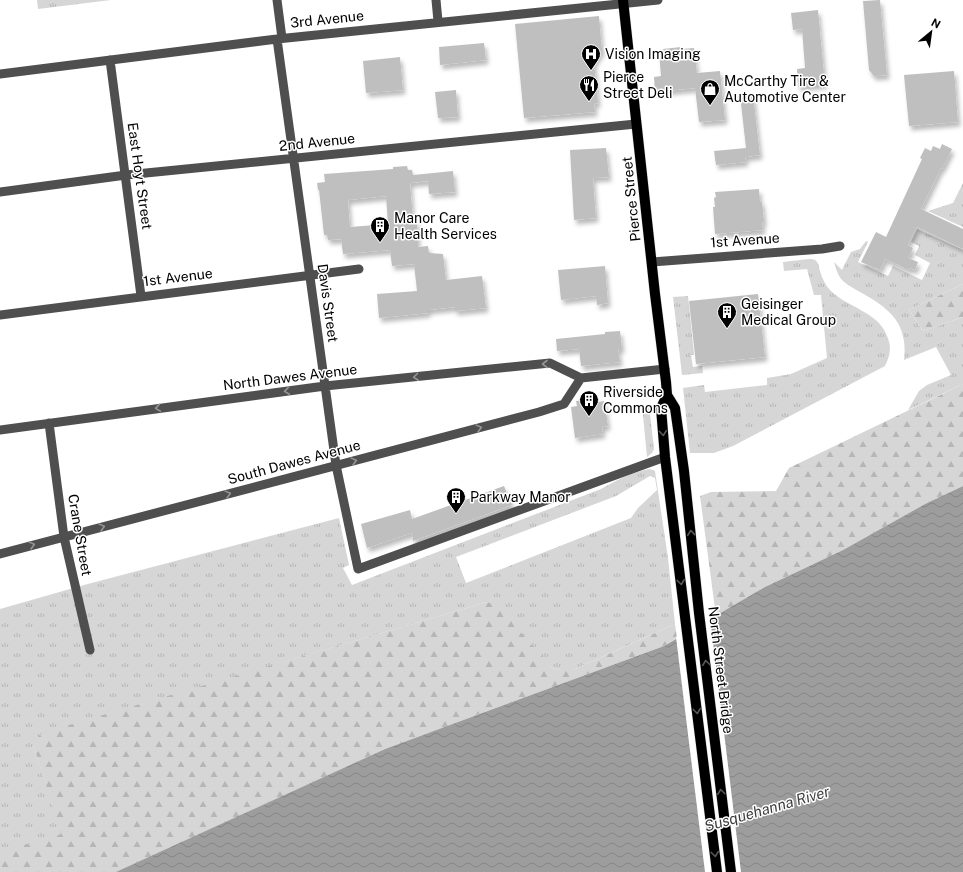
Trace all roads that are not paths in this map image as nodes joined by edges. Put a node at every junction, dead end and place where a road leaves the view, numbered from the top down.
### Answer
1 (277, 0) edge
2 (436, 0) edge
3 (658, 0) edge
4 (623, 2) edge
5 (438, 21) junction
6 (279, 39) junction
7 (110, 60) junction
8 (0, 74) edge
9 (636, 124) junction
10 (292, 158) junction
11 (126, 176) junction
12 (0, 192) edge
13 (840, 246) dead end
14 (652, 262) junction
15 (359, 269) dead end
16 (310, 275) junction
17 (141, 296) junction
18 (0, 315) edge
19 (664, 369) junction
20 (581, 378) junction
21 (325, 386) junction
22 (667, 395) junction
23 (49, 423) junction
24 (0, 430) edge
25 (665, 457) junction
26 (336, 465) junction
27 (684, 471) joint
28 (668, 474) joint
29 (64, 537) junction
30 (0, 554) edge
31 (90, 650) dead end
32 (717, 872) edge
33 (731, 872) edge

1 - 6 street, Davis Street
2 - 5 street
3 - 4 street, 3rd Avenue
4 - 5 street, 3rd Avenue
4 - 9 main road, Pierce Street
5 - 6 street, 3rd Avenue
6 - 7 street, 3rd Avenue
6 - 10 street, Davis Street
7 - 8 street, 3rd Avenue
7 - 11 street, East Hoyt Street
9 - 10 street, 2nd Avenue
9 - 14 main road, Pierce Street
10 - 11 street, 2nd Avenue
10 - 16 street, Davis Street
11 - 12 street, 2nd Avenue
11 - 17 street, East Hoyt Street
13 - 14 street, 1st Avenue
14 - 19 main road, Pierce Street
15 - 16 street, 1st Avenue
16 - 17 street, 1st Avenue
16 - 21 street, Davis Street
17 - 18 street, 1st Avenue
19 - 20 street
19 - 22 main road, Pierce Street
20 -> 21 street, North Dawes Avenue
26 -> 20 street, South Dawes Avenue
21 -> 23 street, North Dawes Avenue
21 - 26 street, Davis Street
22 -> 25 main road, Pierce Street
22 - 27 main road, Pierce Street
23 - 24 street, North Dawes Avenue
23 - 29 street, Crane Street
25 - 26 street, Davis Street
25 - 28 main road, Pierce Street
29 -> 26 street, South Dawes Avenue
33 -> 27 main road, North Street Bridge
28 -> 32 main road, North Street Bridge
30 -> 29 street, South Dawes Avenue
29 - 31 street, Crane Street

